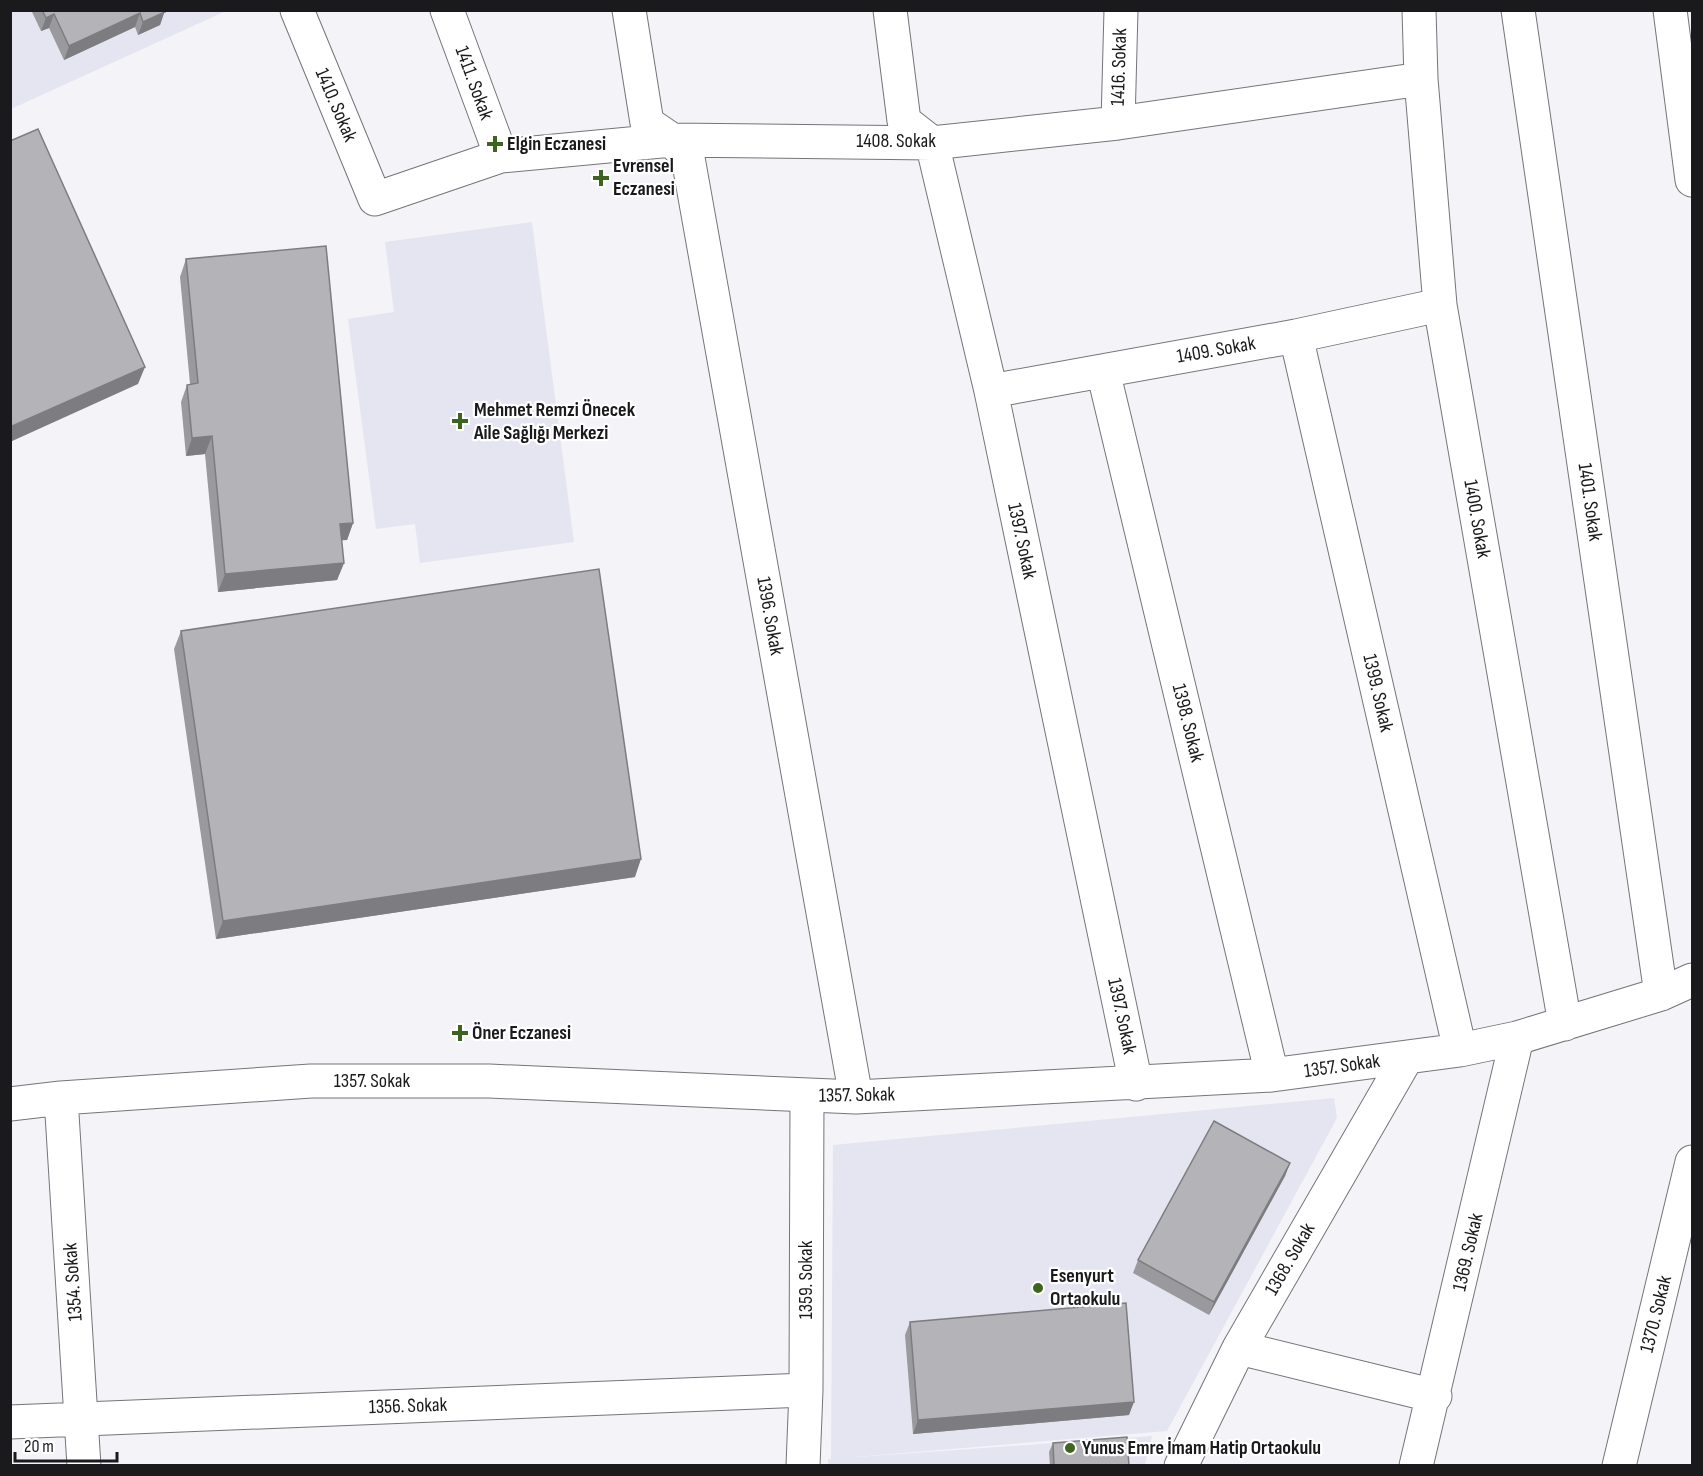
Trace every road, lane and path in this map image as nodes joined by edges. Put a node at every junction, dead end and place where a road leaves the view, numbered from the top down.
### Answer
1 (297, 10) edge
2 (447, 10) edge
3 (628, 10) edge
4 (890, 10) edge
5 (1121, 10) edge
6 (1419, 10) edge
7 (1518, 10) edge
8 (1670, 10) edge
9 (1421, 79) junction
10 (1118, 123) junction
11 (672, 140) junction
12 (932, 143) junction
13 (501, 156) junction
14 (1692, 180) edge
15 (375, 199) joint
16 (1440, 304) junction
17 (1296, 336) junction
18 (1103, 370) junction
19 (991, 391) junction
20 (1692, 980) edge
21 (1661, 994) junction
22 (1565, 1024) junction
23 (1517, 1038) junction
24 (1460, 1050) junction
25 (1407, 1057) junction
26 (1272, 1075) junction
27 (1136, 1084) junction
28 (807, 1095) junction
29 (856, 1097) junction
30 (61, 1098) junction
31 (10, 1104) edge
32 (1692, 1162) edge
33 (1239, 1347) junction
34 (806, 1390) junction
35 (1435, 1396) junction
36 (81, 1418) junction
37 (10, 1422) edge
38 (84, 1466) edge
39 (803, 1466) edge
40 (1181, 1466) edge
41 (1416, 1466) edge
42 (1619, 1466) edge

1 - 15 street, 1410. Sokak
2 - 13 street, 1411. Sokak
3 - 11 street
4 - 12 street
5 - 10 street, 1416. Sokak
6 - 9 street, 1400. Sokak
7 - 21 street, 1401. Sokak
8 - 14 street
9 - 10 street, 1408. Sokak
9 - 16 street, 1400. Sokak
10 - 12 street, 1408. Sokak
11 - 12 street, 1408. Sokak
11 - 13 street, 1408. Sokak
11 - 29 street, 1396. Sokak
12 - 19 street, 1397. Sokak
13 - 15 street, 1408. Sokak
16 - 17 street, 1409. Sokak
16 - 22 street, 1400. Sokak
17 - 18 street, 1409. Sokak
17 - 24 street, 1399. Sokak
18 - 19 street, 1409. Sokak
18 - 26 street, 1398. Sokak
19 - 27 street, 1397. Sokak
20 - 21 street, 1357. Sokak
21 - 22 street, 1357. Sokak
22 - 23 street, 1357. Sokak
23 - 24 street, 1357. Sokak
23 - 35 street, 1369. Sokak
24 - 25 street, 1357. Sokak
25 - 26 street, 1357. Sokak
25 - 33 street, 1368. Sokak
26 - 27 street, 1357. Sokak
27 - 29 street, 1357. Sokak
28 - 29 street, 1357. Sokak
28 - 30 street, 1357. Sokak
28 - 34 street, 1359. Sokak
30 - 31 street, 1357. Sokak
30 - 36 street, 1354. Sokak
32 - 42 street, 1370. Sokak
33 - 35 street
33 - 40 street, 1368. Sokak
34 - 36 street, 1356. Sokak
34 - 39 street, 1359. Sokak
35 - 41 street, 1369. Sokak
36 - 37 street, 1356. Sokak
36 - 38 street, 1354. Sokak

